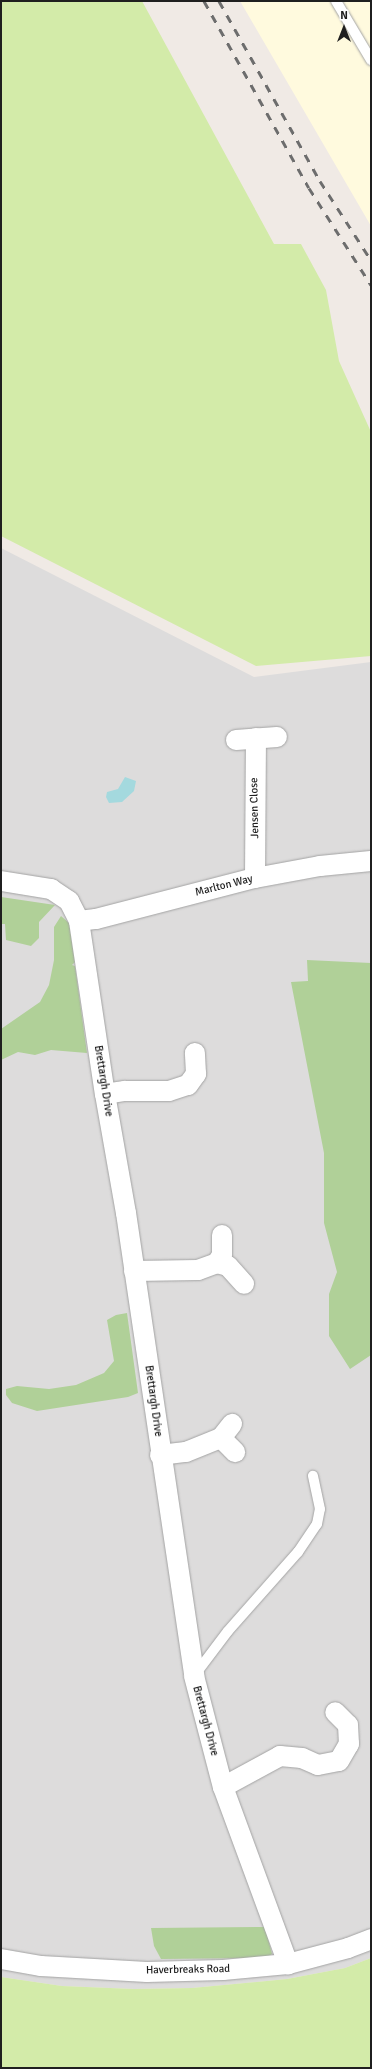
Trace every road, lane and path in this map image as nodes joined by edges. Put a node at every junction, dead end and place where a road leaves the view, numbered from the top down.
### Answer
1 (336, 1) edge
2 (371, 60) edge
3 (276, 737) dead end
4 (371, 861) edge
5 (255, 878) junction
6 (1, 881) edge
7 (79, 921) junction
8 (195, 1053) dead end
9 (105, 1094) junction
10 (222, 1235) dead end
11 (217, 1263) junction
12 (134, 1271) junction
13 (244, 1284) dead end
14 (235, 1452) dead end
15 (160, 1455) junction
16 (313, 1476) dead end
17 (194, 1676) junction
18 (335, 1712) dead end
19 (223, 1787) junction
20 (371, 1939) edge
21 (1, 1959) edge
22 (288, 1964) junction

1 - 2 lane
3 - 5 street, Jensen Close
4 - 5 street, Marlton Way
5 - 7 street, Marlton Way
6 - 7 street, Brettargh Drive
7 - 9 street, Brettargh Drive
8 - 9 street
9 - 12 street, Brettargh Drive
10 - 11 street
11 - 12 street
11 - 13 street
12 - 15 street, Brettargh Drive
14 - 15 street
15 - 17 street, Brettargh Drive
16 - 17 lane
17 - 19 street, Brettargh Drive
18 - 19 street
19 - 22 street, Brettargh Drive
20 - 22 street, Haverbreaks Road
21 - 22 street, Haverbreaks Road

